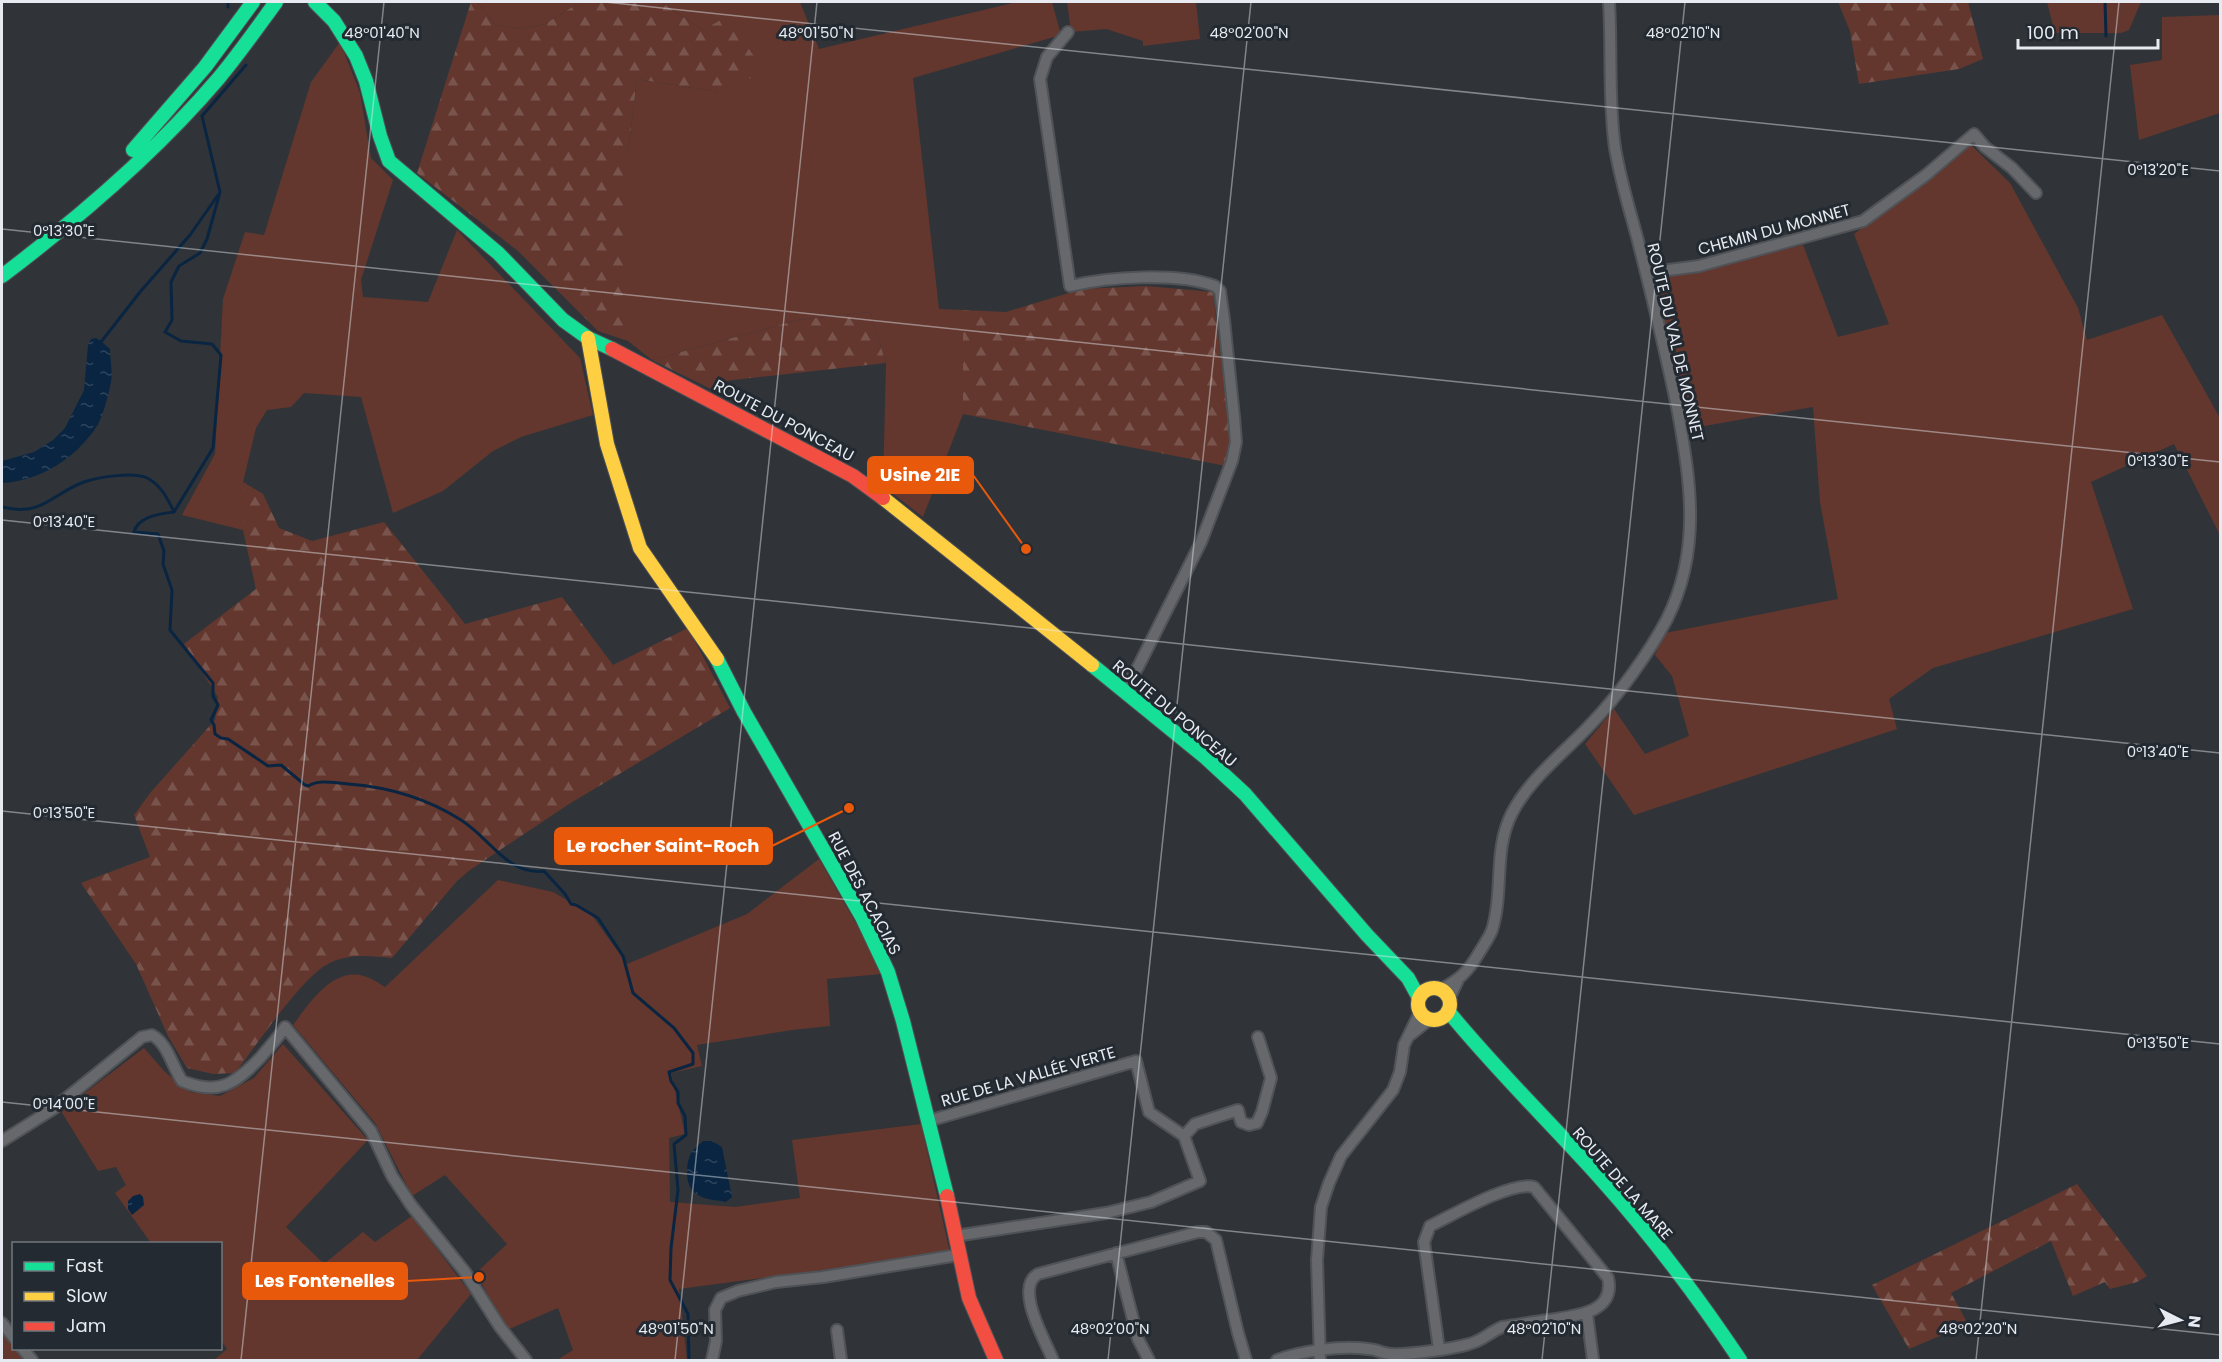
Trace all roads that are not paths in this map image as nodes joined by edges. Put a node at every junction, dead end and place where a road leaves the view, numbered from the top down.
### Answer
1 (253, 2) edge
2 (315, 2) edge
3 (1609, 2) edge
4 (273, 6) edge
5 (1068, 32) dead end
6 (2036, 193) dead end
7 (2, 259) edge
8 (1646, 273) junction
9 (2, 276) edge
10 (588, 338) junction
11 (1123, 690) junction
12 (1434, 1004) junction
13 (1258, 1037) dead end
14 (928, 1120) junction
15 (1184, 1136) junction
16 (2, 1141) edge
17 (955, 1236) junction
18 (1116, 1253) junction
19 (958, 1255) junction
20 (1587, 1314) junction
21 (2, 1323) edge
22 (837, 1330) dead end
23 (12, 1336) edge
24 (1439, 1349) junction
25 (1320, 1355) edge
26 (526, 1360) edge
27 (712, 1360) edge
28 (841, 1360) edge
29 (996, 1360) edge
30 (1053, 1360) edge
31 (1149, 1360) edge
32 (1246, 1360) edge
33 (1277, 1360) edge
34 (1593, 1360) edge
35 (1740, 1360) edge

1 - 7 main road
2 - 10 main road, ROUTE DU PONCEAU
3 - 8 street, ROUTE DU VAL DE MONNET
4 - 9 main road
5 - 11 street
6 - 8 street, CHEMIN DU MONNET
8 - 12 street, ROUTE DU VAL DE MONNET
10 - 11 main road, ROUTE DU PONCEAU
10 - 14 main road, RUE DES ACACIAS
11 - 12 main road, ROUTE DU PONCEAU
12 - 25 street, ROUTE DU VAL DE MONNET
12 - 35 main road, ROUTE DE LA MARE
13 - 15 street
14 - 15 street, RUE DE LA VALLÉE VERTE
14 - 17 main road, RUE DES ACACIAS
15 - 17 street
16 - 26 street
17 - 19 main road, RUE DES ACACIAS
18 - 30 street
18 - 31 street
18 - 32 street
19 - 27 street
19 - 29 main road, RUE DES ACACIAS
20 - 24 street
20 - 24 street
20 - 34 street
21 - 23 street
22 - 28 street
24 - 25 street
25 - 33 street

